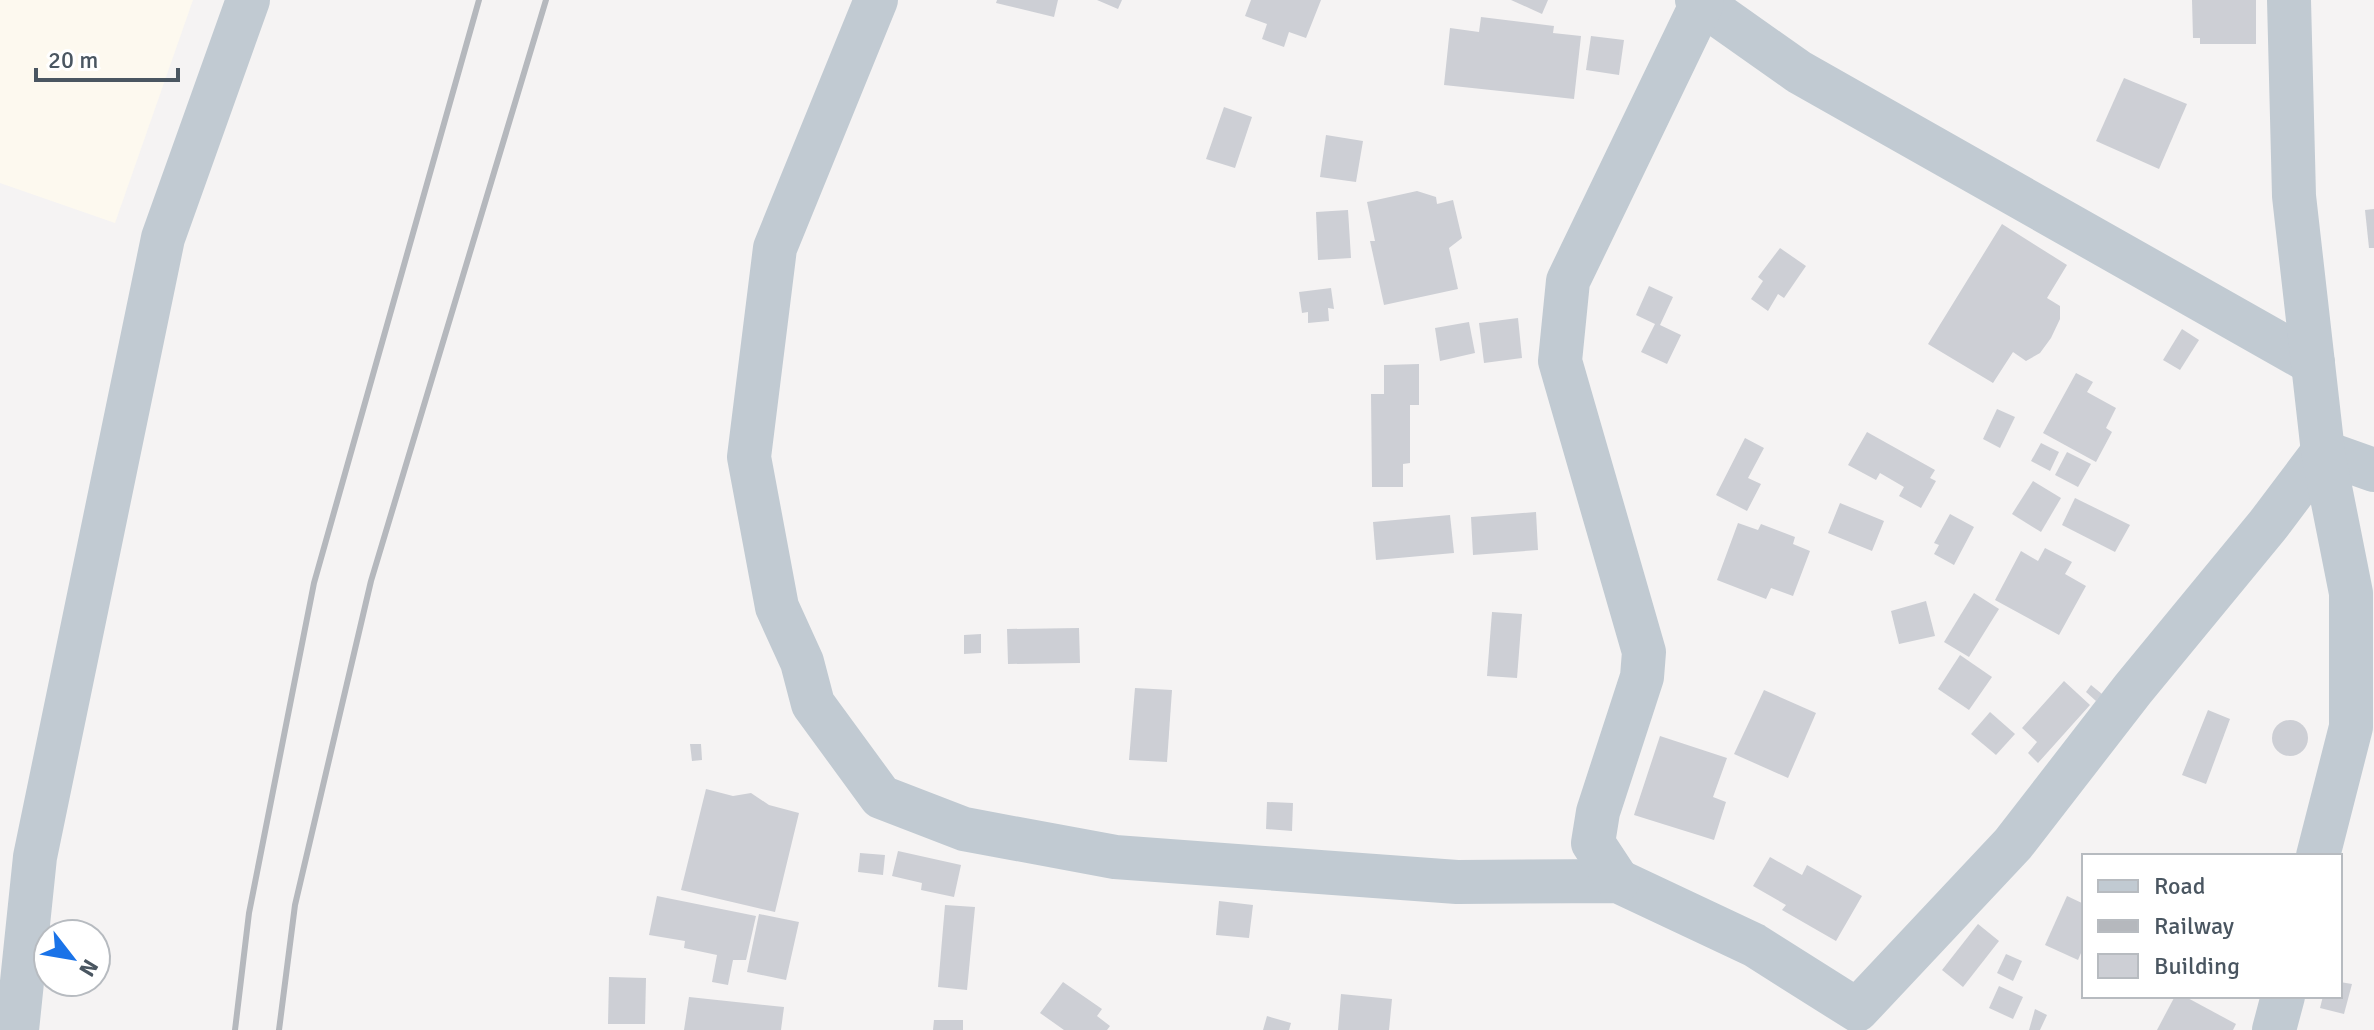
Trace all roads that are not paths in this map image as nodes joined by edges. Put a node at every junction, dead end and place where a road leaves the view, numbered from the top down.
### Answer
1 (248, 0) edge
2 (876, 0) edge
3 (2289, 0) edge
4 (1699, 2) edge
5 (2313, 363) junction
6 (2323, 452) junction
7 (2374, 470) edge
8 (2319, 854) edge
9 (1618, 881) junction
10 (2282, 998) edge
11 (1847, 1020) edge
12 (17, 1030) edge
13 (2274, 1030) edge

1 - 12 street
2 - 9 street
3 - 5 street
4 - 5 street
4 - 9 street
5 - 6 street
6 - 7 street
6 - 8 street
6 - 11 street
9 - 11 street
10 - 13 street

